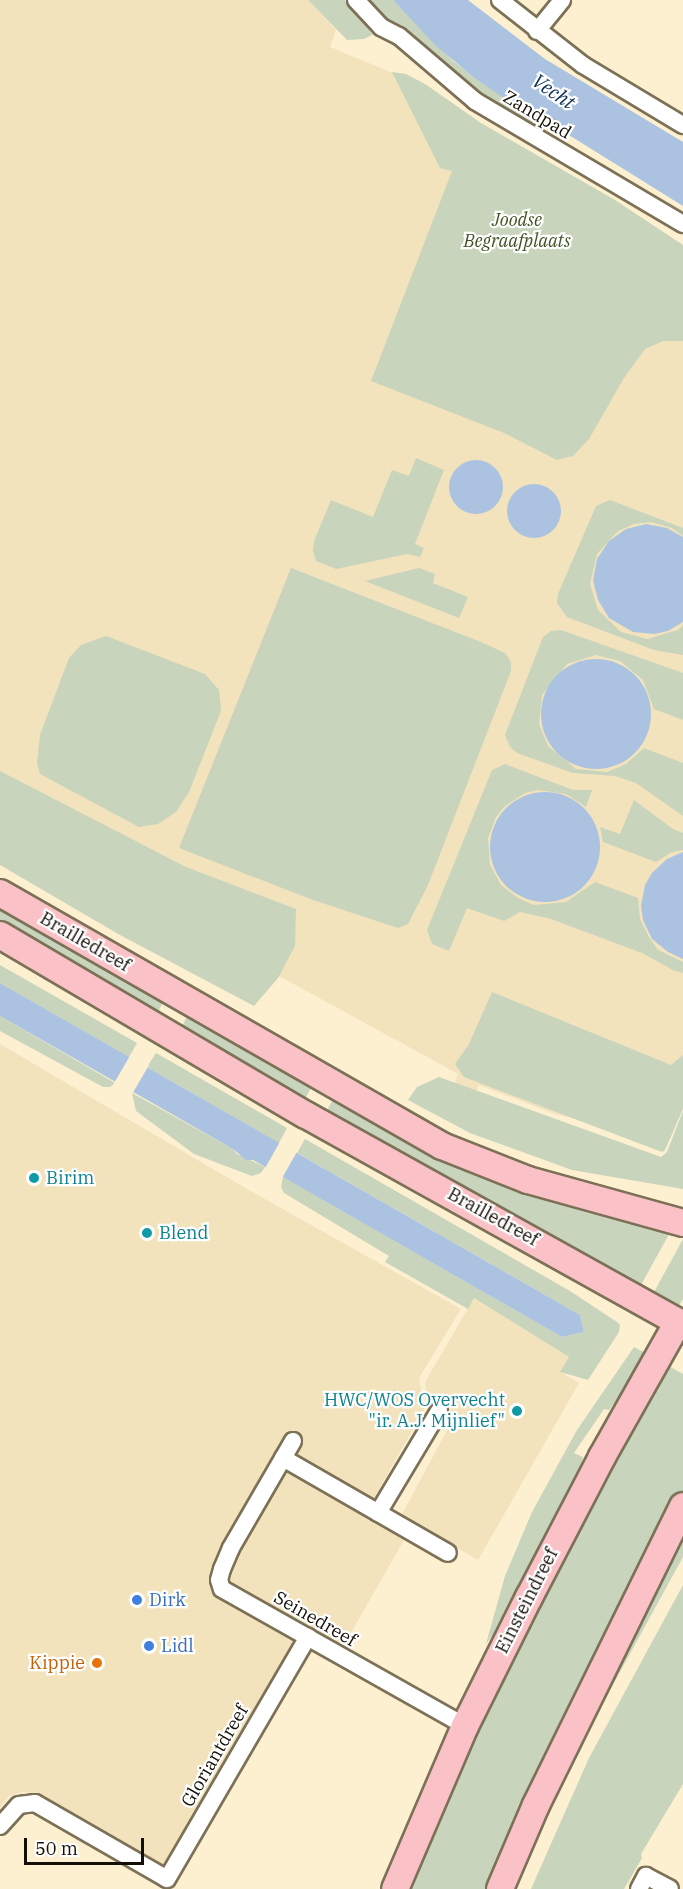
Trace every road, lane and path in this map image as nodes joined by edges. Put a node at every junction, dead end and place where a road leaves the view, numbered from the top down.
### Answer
1 (356, 0) edge
2 (500, 0) edge
3 (562, 0) edge
4 (537, 31) junction
5 (683, 125) edge
6 (683, 224) edge
7 (0, 893) edge
8 (0, 935) edge
9 (327, 1080) junction
10 (306, 1114) junction
11 (683, 1223) edge
12 (678, 1322) joint
13 (439, 1411) dead end
14 (293, 1442) dead end
15 (283, 1458) junction
16 (683, 1506) edge
17 (378, 1513) junction
18 (448, 1553) dead end
19 (308, 1637) junction
20 (465, 1726) junction
21 (0, 1826) edge
22 (395, 1889) edge
23 (500, 1889) edge
24 (639, 1889) edge
25 (670, 1889) edge

1 - 6 street, Zandpad
2 - 4 street
3 - 4 street
4 - 5 street
7 - 9 main road, Brailledreef
8 - 10 main road, Brailledreef
9 - 10 main road
9 - 11 main road, Brailledreef
10 - 12 main road, Brailledreef
12 - 20 main road, Einsteindreef
13 - 17 street
14 - 15 street
15 - 17 street
15 - 19 street, Seinedreef
16 - 23 main road
17 - 18 street
19 - 20 street, Seinedreef
19 - 21 street, Gloriantdreef
20 - 22 main road, Einsteindreef
24 - 25 street

